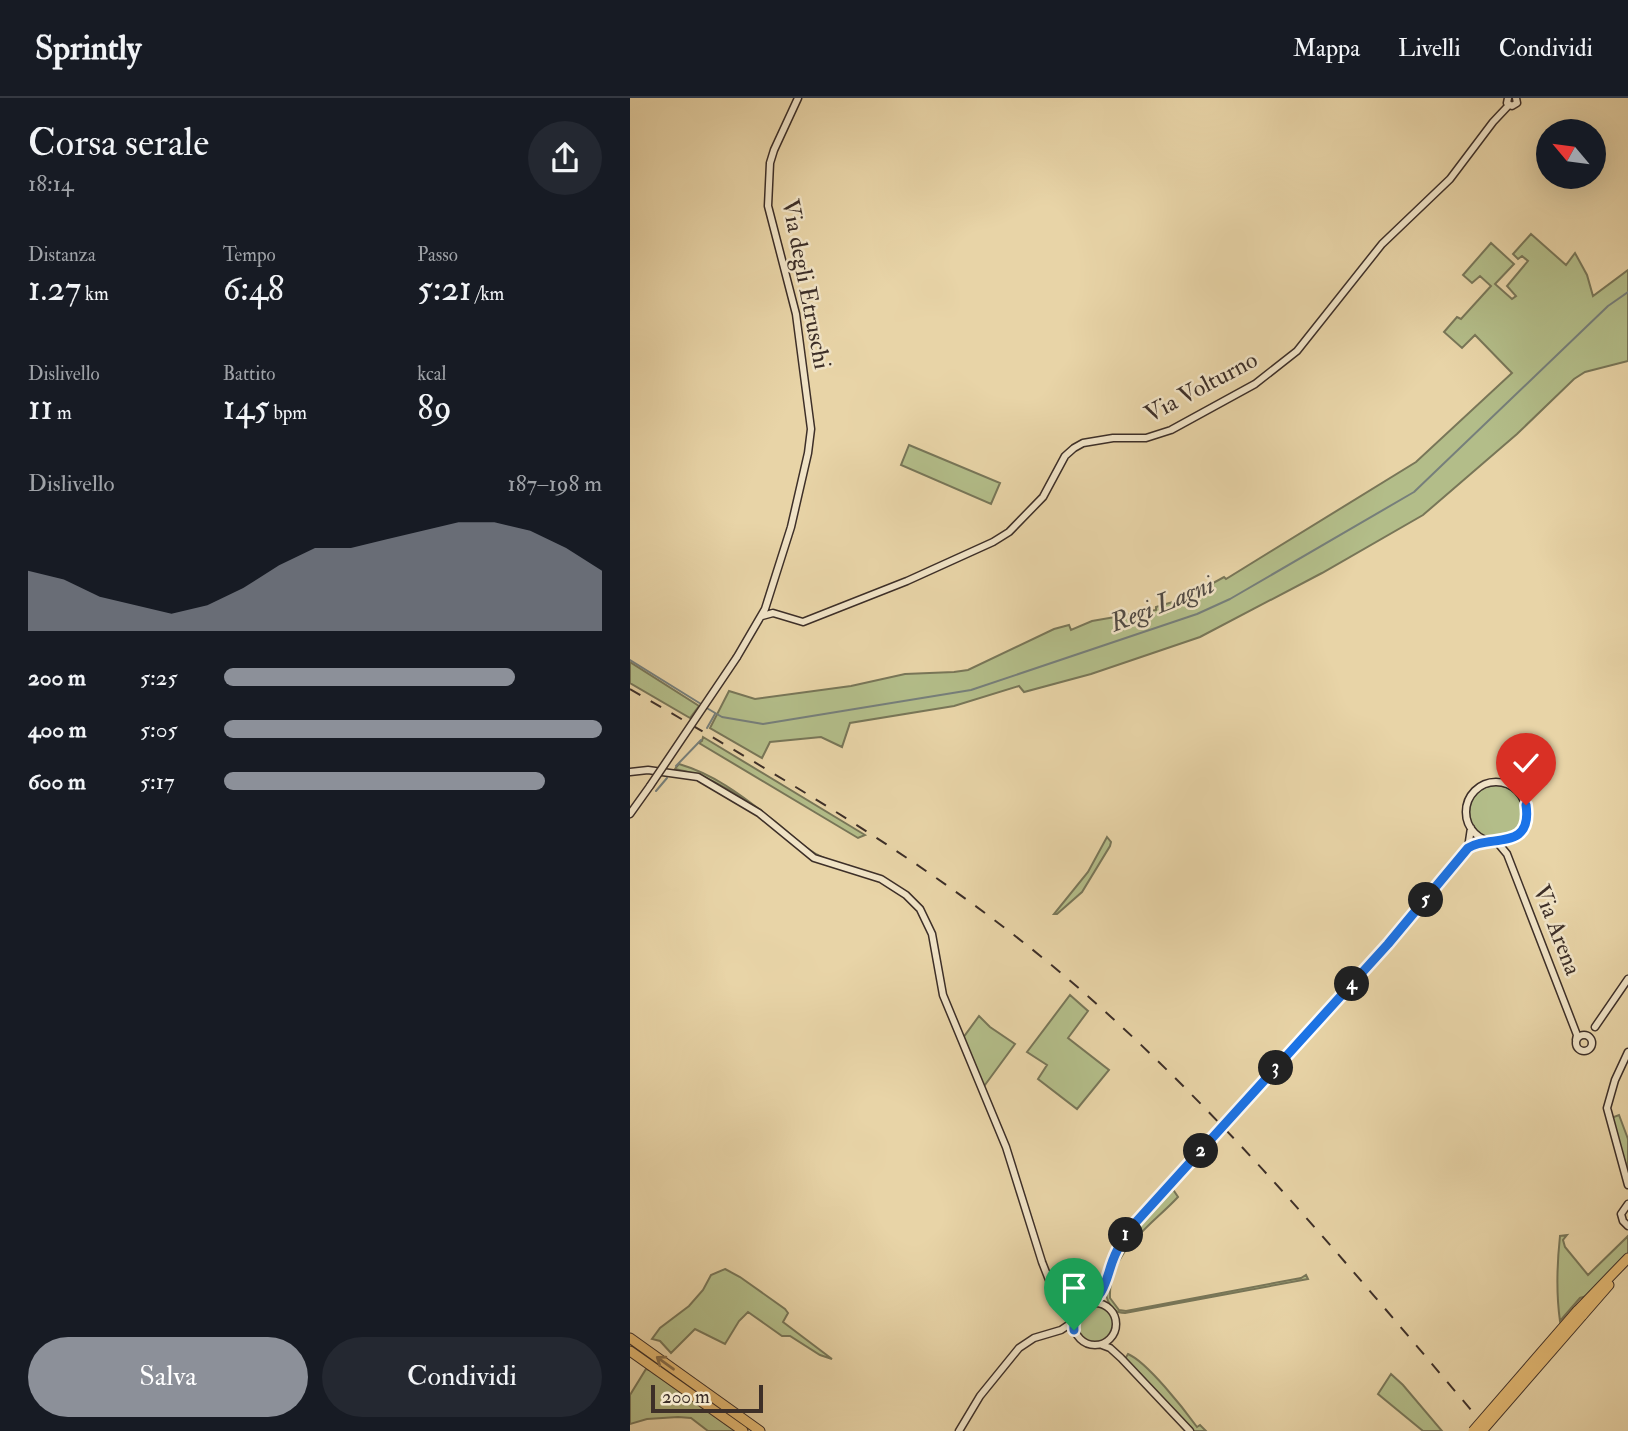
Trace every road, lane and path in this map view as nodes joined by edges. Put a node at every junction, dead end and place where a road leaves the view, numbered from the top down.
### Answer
1 (798, 98) edge
2 (1517, 98) edge
3 (1508, 102) edge
4 (768, 611) junction
5 (630, 772) edge
6 (630, 814) edge
7 (1471, 828) junction
8 (1510, 839) junction
9 (1486, 841) junction
10 (1497, 842) junction
11 (1468, 848) junction
12 (1507, 854) junction
13 (1628, 979) edge
14 (1572, 1020) junction
15 (1588, 1037) junction
16 (1576, 1040) junction
17 (1628, 1052) edge
18 (1628, 1185) edge
19 (1628, 1204) edge
20 (1628, 1226) edge
21 (1628, 1258) edge
22 (1628, 1265) edge
23 (1104, 1287) junction
24 (1092, 1303) junction
25 (1064, 1306) junction
26 (1108, 1308) junction
27 (1080, 1309) junction
28 (1580, 1313) junction
29 (1074, 1320) junction
30 (1061, 1330) junction
31 (1075, 1334) junction
32 (1113, 1336) junction
33 (630, 1338) edge
34 (1102, 1345) junction
35 (630, 1351) edge
36 (1121, 1358) junction
37 (743, 1431) edge
38 (760, 1431) edge
39 (959, 1431) edge
40 (1190, 1431) edge
41 (1473, 1431) edge
42 (1482, 1431) edge

1 - 4 street, Via degli Etruschi
2 - 3 street, Via Volturno
3 - 4 street, Via Volturno
4 - 6 street, Via degli Etruschi, bridge
5 - 25 street
7 - 8 street
7 - 9 street
7 - 11 street
8 - 10 street
8 - 12 street
9 - 10 street
9 - 11 street
10 - 12 street, Via Arena
11 - 23 street, bridge
12 - 14 street, Via Arena
13 - 15 street
14 - 15 street, Via Arena
14 - 16 street, Via Arena
15 - 16 street
15 - 16 street
17 - 18 street
19 - 20 street
21 - 28 highway
22 - 28 highway
23 - 24 street
23 - 26 street
24 - 26 street
24 - 27 street
25 - 27 street
25 - 29 street
26 - 32 street
27 - 29 street
28 - 41 highway, bridge
28 - 42 highway, bridge
29 - 30 street
29 - 31 street
30 - 31 street
30 - 39 street
31 - 34 street
32 - 34 street
32 - 36 street
38 -> 33 highway
34 - 36 street
35 - 37 highway
36 - 40 street

